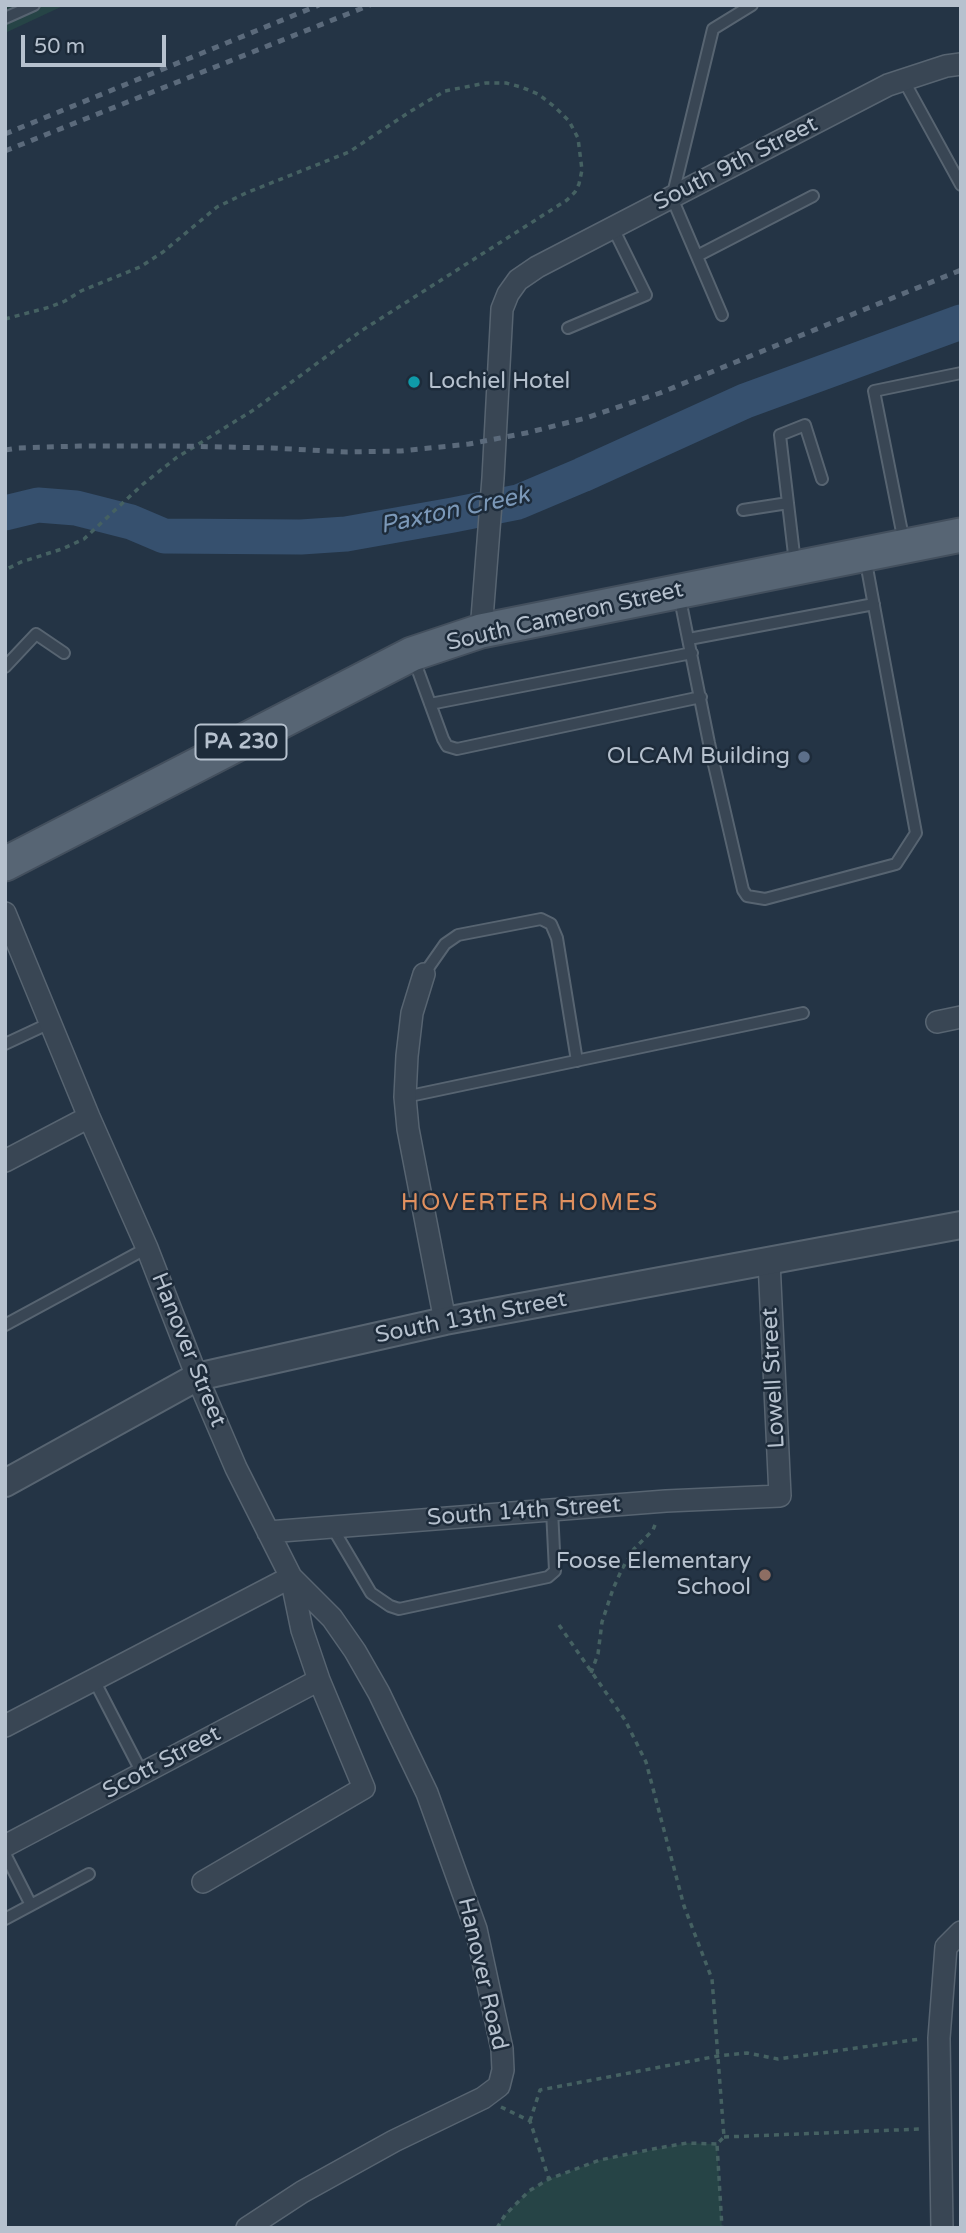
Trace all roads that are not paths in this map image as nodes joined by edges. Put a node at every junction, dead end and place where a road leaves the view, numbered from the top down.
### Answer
1 (34, 5) edge
2 (752, 5) edge
3 (5, 18) edge
4 (961, 64) edge
5 (904, 81) junction
6 (961, 186) edge
7 (813, 196) dead end
8 (672, 198) junction
9 (613, 228) junction
10 (696, 256) junction
11 (722, 315) dead end
12 (568, 328) dead end
13 (961, 373) edge
14 (822, 479) dead end
15 (788, 503) junction
16 (743, 510) dead end
17 (961, 534) edge
18 (904, 546) junction
19 (864, 554) junction
20 (796, 568) junction
21 (679, 592) junction
22 (874, 604) junction
23 (481, 631) junction
24 (689, 639) junction
25 (64, 653) dead end
26 (692, 653) junction
27 (412, 654) junction
28 (5, 667) edge
29 (701, 697) junction
30 (430, 704) junction
31 (5, 864) edge
32 (5, 913) edge
33 (424, 974) joint
34 (803, 1013) dead end
35 (961, 1017) edge
36 (937, 1022) dead end
37 (50, 1023) junction
38 (5, 1044) edge
39 (577, 1061) junction
40 (405, 1097) junction
41 (89, 1118) junction
42 (5, 1161) edge
43 (961, 1225) edge
44 (148, 1248) junction
45 (769, 1261) junction
46 (444, 1321) junction
47 (5, 1325) edge
48 (197, 1377) junction
49 (5, 1483) edge
50 (780, 1496) joint
51 (552, 1510) junction
52 (332, 1527) junction
53 (268, 1532) junction
54 (291, 1577) junction
55 (94, 1680) junction
56 (319, 1680) junction
57 (5, 1726) edge
58 (142, 1773) junction
59 (5, 1846) edge
60 (5, 1854) edge
61 (89, 1874) dead end
62 (203, 1882) dead end
63 (32, 1905) junction
64 (5, 1919) edge
65 (953, 1940) edge
66 (247, 2228) edge
67 (942, 2228) edge

1 - 3 lane
2 - 8 lane
4 - 5 street, South 9th Street
5 - 6 lane
5 - 8 street, South 9th Street
7 - 10 lane
8 - 9 street, South 9th Street
8 - 10 lane
9 - 12 lane
9 - 23 street, South 9th Street
10 - 11 lane
13 - 18 lane
14 - 15 lane
15 - 16 lane
15 - 20 lane
17 - 18 main road, South Cameron Street / PA 230
18 - 19 main road, South Cameron Street / PA 230
19 - 20 main road, South Cameron Street / PA 230
19 - 22 lane
20 - 21 main road, South Cameron Street / PA 230
21 - 23 main road, South Cameron Street / PA 230
21 - 24 lane
22 - 24 lane
22 - 29 lane
23 - 27 main road, South Cameron Street / PA 230
24 - 26 lane
25 - 28 lane
26 - 29 lane
26 - 30 lane
27 - 30 lane
27 - 31 main road, South Cameron Street / PA 230
29 - 30 lane
32 - 37 street, Hanover Street
33 - 39 lane
33 - 40 street
34 - 39 lane
35 - 36 street
37 - 38 lane
37 - 41 street, Hanover Street
39 - 40 lane
40 - 46 street
41 - 42 street
41 - 44 street, Hanover Street
43 - 45 street, South 13th Street
44 - 47 lane
44 - 48 street, Hanover Street
45 - 46 street, South 13th Street
45 - 50 street, Lowell Street
46 - 48 street, South 13th Street
48 - 49 street, South 13th Street
48 - 53 street, Hanover Street
50 - 51 street, South 14th Street
51 - 52 street, South 14th Street
51 - 52 lane
52 - 53 street, South 14th Street
53 - 54 street, Hanover Street
54 - 55 street
54 - 56 street, Hanover Street
54 - 66 street, Hanover Road
55 - 57 street
55 - 58 lane
56 - 58 street, Scott Street
56 - 62 street, Hanover Street
58 - 59 street, Scott Street
60 - 63 lane
61 - 63 lane
63 - 64 lane
65 - 67 street

